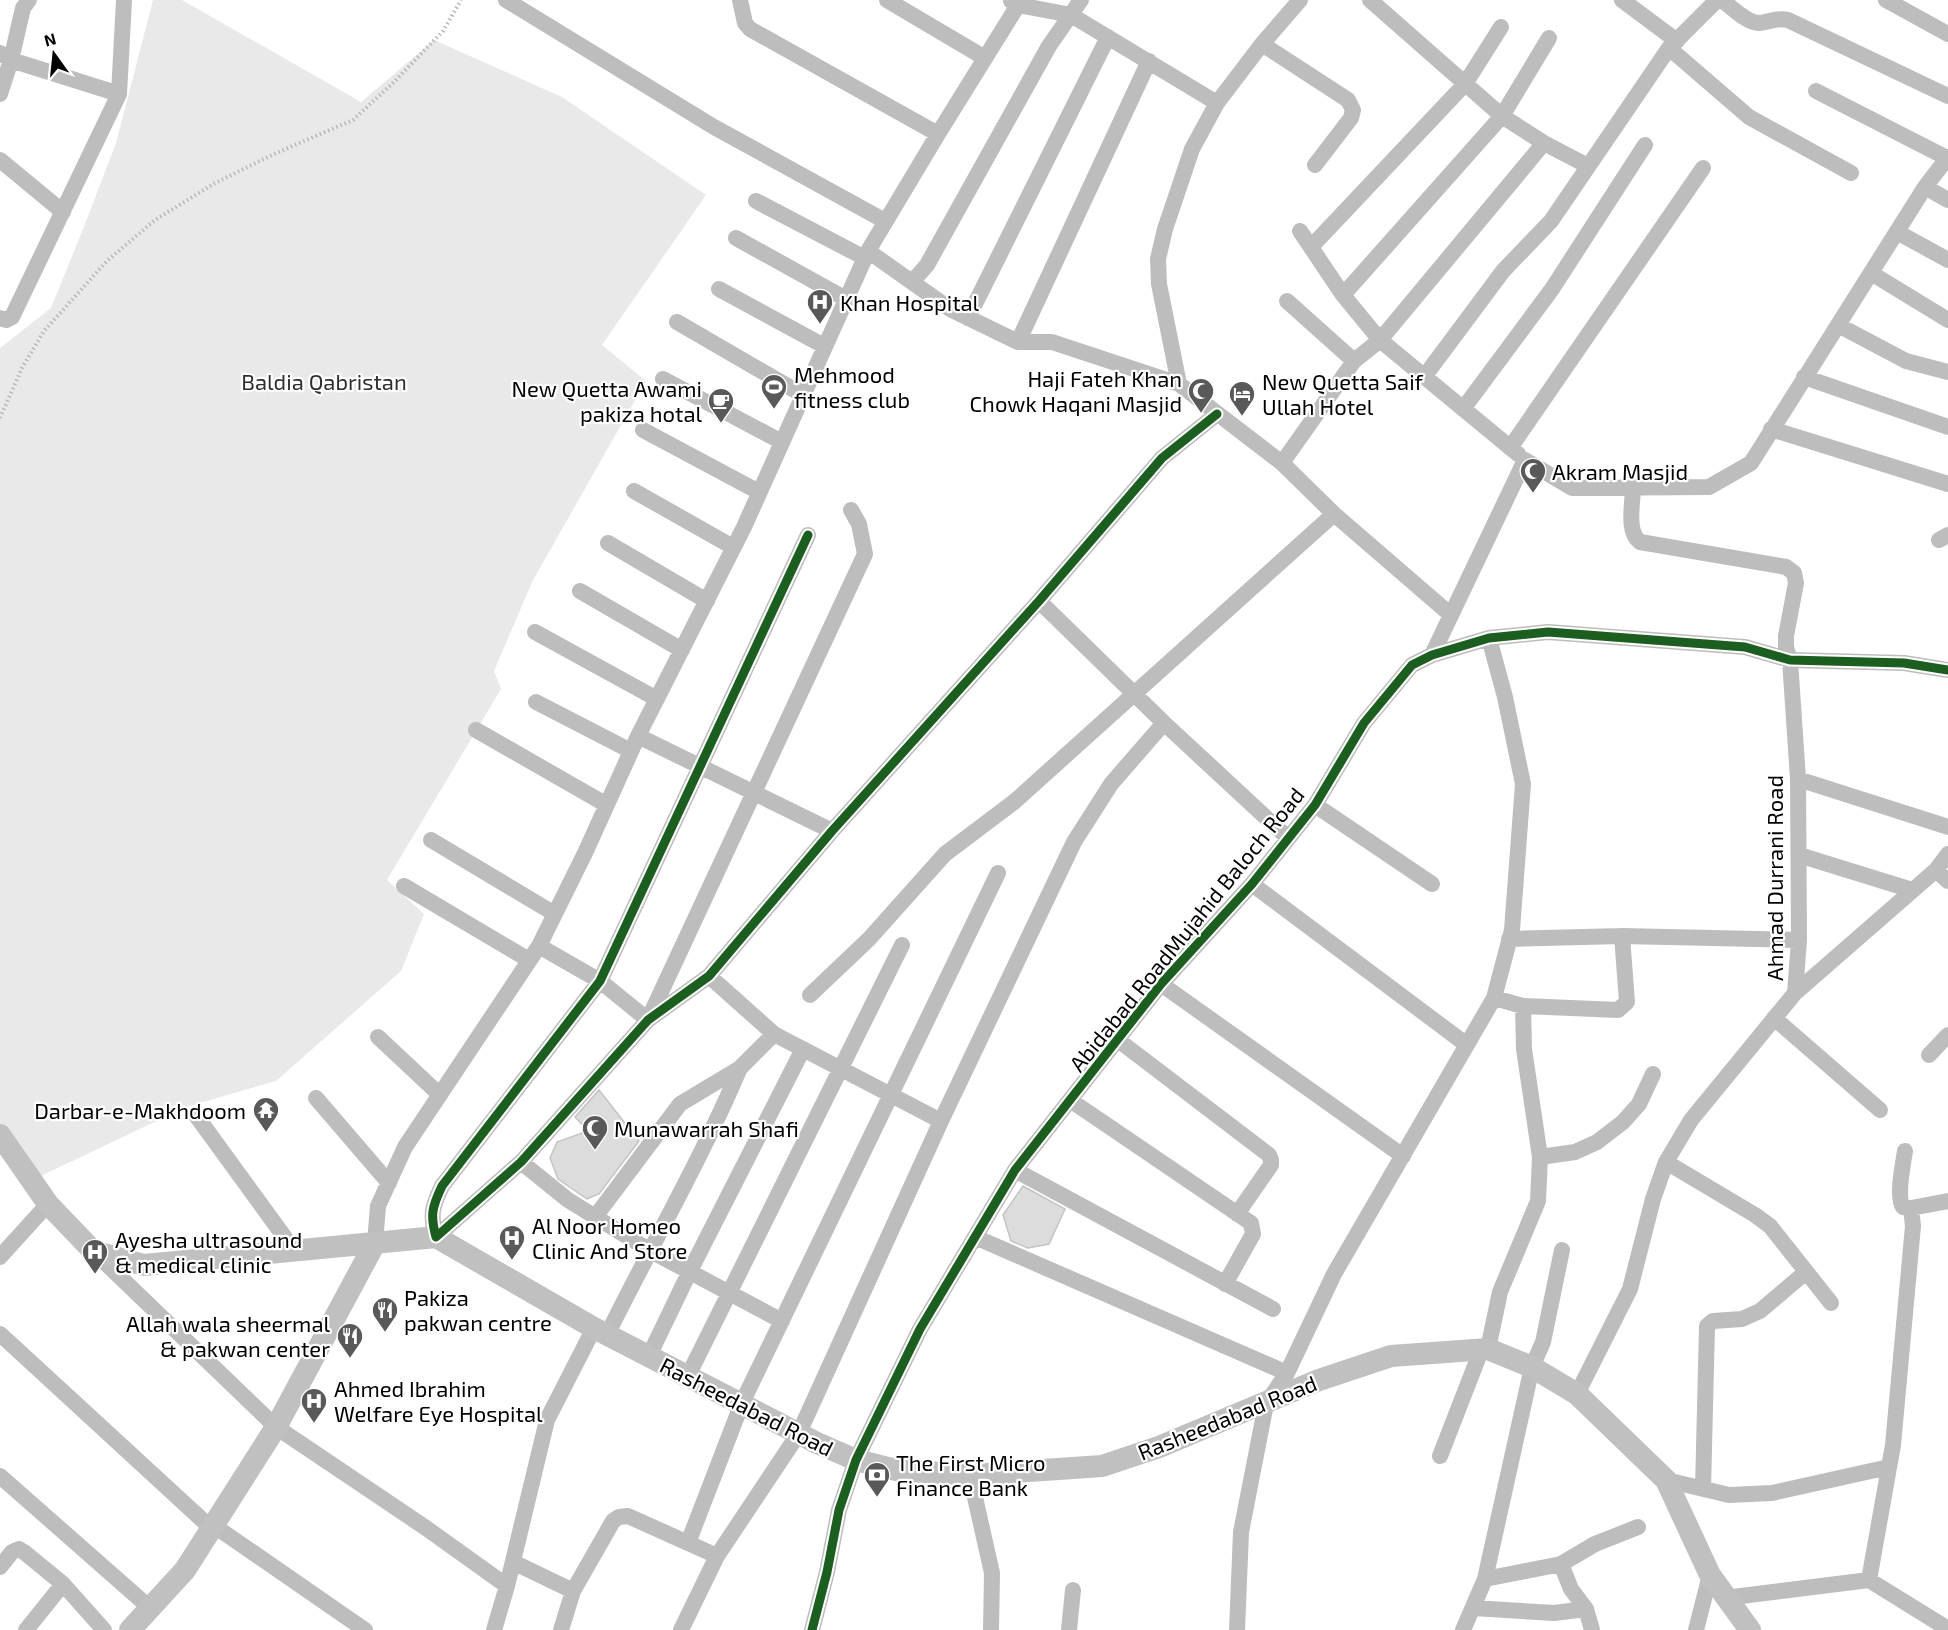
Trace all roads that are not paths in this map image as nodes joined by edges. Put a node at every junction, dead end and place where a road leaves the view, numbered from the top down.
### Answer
1 (29, 0) edge
2 (124, 0) edge
3 (740, 0) edge
4 (886, 0) edge
5 (1081, 0) edge
6 (1300, 0) edge
7 (1370, 0) edge
8 (1622, 0) edge
9 (1717, 0) edge
10 (1722, 0) edge
11 (1886, 0) edge
12 (516, 2) edge
13 (1013, 2) edge
14 (1071, 15) junction
15 (1501, 27) dead end
16 (1948, 34) edge
17 (1108, 37) junction
18 (1549, 38) dead end
19 (1262, 44) junction
20 (1673, 45) junction
21 (6, 56) edge
22 (985, 58) junction
23 (1149, 62) junction
24 (1466, 84) junction
25 (1816, 91) dead end
26 (0, 94) edge
27 (119, 94) junction
28 (1948, 96) edge
29 (1217, 103) junction
30 (1502, 116) junction
31 (938, 134) junction
32 (1544, 142) junction
33 (1645, 145) dead end
34 (1948, 157) edge
35 (0, 160) edge
36 (1315, 165) dead end
37 (1588, 166) junction
38 (1703, 168) dead end
39 (1851, 173) dead end
40 (1925, 187) junction
41 (1948, 200) edge
42 (756, 201) dead end
43 (63, 212) junction
44 (885, 222) junction
45 (1300, 231) dead end
46 (1897, 231) junction
47 (736, 238) dead end
48 (1311, 247) junction
49 (867, 254) junction
50 (1948, 260) edge
51 (1871, 273) junction
52 (912, 282) junction
53 (719, 289) dead end
54 (1343, 295) junction
55 (846, 299) junction
56 (1287, 301) dead end
57 (0, 318) edge
58 (968, 318) junction
59 (1948, 320) edge
60 (677, 322) dead end
61 (1838, 325) junction
62 (1380, 340) junction
63 (1018, 342) junction
64 (824, 346) junction
65 (1354, 361) junction
66 (1948, 372) edge
67 (1424, 377) junction
68 (1804, 377) junction
69 (663, 379) dead end
70 (1179, 384) junction
71 (802, 395) junction
72 (1463, 409) junction
73 (1218, 414) junction
74 (1948, 427) edge
75 (1771, 429) junction
76 (644, 430) dead end
77 (782, 442) junction
78 (1510, 448) junction
79 (1525, 460) junction
80 (1282, 463) junction
81 (1948, 484) edge
82 (1633, 487) junction
83 (634, 491) dead end
84 (759, 492) junction
85 (851, 510) dead end
86 (1334, 514) junction
87 (808, 535) dead end
88 (608, 543) dead end
89 (733, 547) junction
90 (580, 591) dead end
91 (706, 601) junction
92 (1039, 601) junction
93 (1451, 615) junction
94 (535, 632) dead end
95 (1489, 638) junction
96 (681, 650) junction
97 (1432, 655) junction
98 (1790, 660) junction
99 (1948, 670) edge
100 (1134, 694) junction
101 (657, 699) junction
102 (536, 702) dead end
103 (1164, 723) junction
104 (476, 729) dead end
105 (635, 743) junction
106 (700, 766) junction
107 (1798, 779) junction
108 (753, 792) junction
109 (607, 805) junction
110 (1315, 805) junction
111 (1948, 827) edge
112 (832, 831) junction
113 (1288, 838) junction
114 (431, 840) dead end
115 (1948, 854) edge
116 (1799, 855) junction
117 (998, 873) dead end
118 (1942, 876) edge
119 (1252, 884) junction
120 (1432, 884) dead end
121 (404, 886) dead end
122 (1912, 890) junction
123 (555, 914) junction
124 (1622, 936) junction
125 (1509, 939) junction
126 (1799, 940) junction
127 (902, 945) dead end
128 (538, 946) junction
129 (529, 960) junction
130 (709, 976) junction
131 (600, 981) junction
132 (1161, 984) junction
133 (1795, 993) junction
134 (810, 995) dead end
135 (1494, 998) junction
136 (1523, 1006) junction
137 (1774, 1018) junction
138 (648, 1020) junction
139 (774, 1034) junction
140 (1948, 1035) edge
141 (378, 1037) dead end
142 (1118, 1040) junction
143 (1467, 1045) junction
144 (803, 1049) junction
145 (1929, 1055) dead end
146 (740, 1068) junction
147 (842, 1070) junction
148 (1653, 1074) dead end
149 (440, 1095) junction
150 (891, 1095) junction
151 (316, 1098) dead end
152 (1070, 1100) junction
153 (1880, 1110) dead end
154 (195, 1114) dead end
155 (941, 1121) junction
156 (0, 1135) edge
157 (1905, 1152) dead end
158 (1403, 1156) junction
159 (1540, 1157) junction
160 (521, 1162) junction
161 (1666, 1162) junction
162 (1015, 1170) junction
163 (389, 1183) junction
164 (1948, 1201) edge
165 (48, 1204) junction
166 (1911, 1208) junction
167 (1237, 1214) junction
168 (595, 1217) junction
169 (436, 1237) junction
170 (975, 1237) junction
171 (375, 1243) junction
172 (294, 1250) junction
173 (1562, 1250) dead end
174 (93, 1251) junction
175 (649, 1251) junction
176 (0, 1257) edge
177 (1806, 1272) junction
178 (689, 1273) junction
179 (1226, 1284) junction
180 (728, 1293) junction
181 (1831, 1303) dead end
182 (1273, 1309) dead end
183 (782, 1321) junction
184 (601, 1332) junction
185 (0, 1334) edge
186 (1485, 1348) junction
187 (649, 1356) junction
188 (1532, 1366) junction
189 (1287, 1373) junction
190 (688, 1376) junction
191 (1577, 1394) junction
192 (742, 1403) junction
193 (1266, 1404) junction
194 (276, 1427) junction
195 (799, 1432) junction
196 (1440, 1456) dead end
197 (856, 1460) junction
198 (1889, 1467) junction
199 (970, 1475) junction
200 (0, 1476) edge
201 (1666, 1480) junction
202 (1703, 1489) junction
203 (212, 1526) junction
204 (1638, 1527) dead end
205 (688, 1543) junction
206 (717, 1556) junction
207 (513, 1562) junction
208 (1561, 1564) junction
209 (0, 1567) edge
210 (1710, 1575) junction
211 (1485, 1579) junction
212 (1869, 1580) junction
213 (63, 1584) junction
214 (507, 1586) junction
215 (1073, 1590) dead end
216 (573, 1591) junction
217 (1725, 1598) junction
218 (150, 1608) junction
219 (1473, 1608) junction
220 (1586, 1609) junction
221 (1948, 1629) edge
222 (26, 1630) edge
223 (104, 1630) edge
224 (130, 1630) edge
225 (365, 1630) edge
226 (494, 1630) edge
227 (561, 1630) edge
228 (681, 1630) edge
229 (815, 1630) edge
230 (991, 1630) edge
231 (1069, 1630) edge
232 (1237, 1630) edge
233 (1463, 1630) edge
234 (1592, 1630) edge
235 (1696, 1630) edge
236 (1750, 1630) edge

1 - 21 street
2 - 27 street
3 - 31 street
4 - 22 street
5 - 14 street
6 - 19 street
7 - 24 street
8 - 20 street
9 - 20 street
10 - 28 street
11 - 16 street
12 - 44 street
13 - 14 street
13 - 22 street
14 - 17 street
14 - 52 street
15 - 24 street
17 - 23 street
17 - 58 street
18 - 30 street
19 - 29 street
19 - 36 street
20 - 37 street
20 - 39 street
21 - 26 street
21 - 27 street
22 - 31 street
23 - 29 street
23 - 63 street
24 - 30 street
24 - 48 street
25 - 34 street
27 - 43 street
29 - 70 street
30 - 32 street
30 - 54 street
31 - 44 street
32 - 37 street
32 - 62 street
33 - 72 street
34 - 40 street
35 - 43 street
37 - 67 street
38 - 78 street
40 - 41 street
40 - 46 street
42 - 49 street
43 - 57 street
44 - 49 street
45 - 48 street
46 - 50 street
46 - 51 street
47 - 55 street
48 - 54 street
49 - 52 street
49 - 55 street
51 - 59 street
51 - 61 street
52 - 58 street
53 - 64 street
54 - 62 street
55 - 64 street
56 - 65 street
58 - 63 street
60 - 71 street
61 - 66 street
61 - 68 street
62 - 65 street
62 - 67 street
63 - 70 street
64 - 71 street
65 - 80 street
67 - 72 street
68 - 74 street
68 - 75 street
69 - 77 street
70 - 73 street
71 - 77 street
72 - 78 street
73 - 80 street
73 - 92 street
75 - 81 street
75 - 82 street
76 - 84 street
77 - 84 street
78 - 79 street
79 - 82 street
79 - 93 street
80 - 86 street
82 - 98 street, Ahmad Durrani Road
83 - 89 street
84 - 89 street
85 - 108 street
86 - 93 street
86 - 100 street
87 - 106 street
88 - 91 street
89 - 91 street
90 - 96 street
91 - 96 street
92 - 100 street
92 - 112 street
93 - 97 street
94 - 101 street
95 - 97 street, Abidabad RoadMujahid Baloch Road
95 - 98 street, Abidabad RoadMujahid Baloch Road
95 - 125 street
96 - 101 street
97 - 110 street, Abidabad RoadMujahid Baloch Road
98 - 99 street, Abidabad RoadMujahid Baloch Road
98 - 107 street, Ahmad Durrani Road
100 - 103 street
100 - 134 street
101 - 105 street
102 - 105 street
103 - 113 street
103 - 155 street
104 - 109 street
105 - 106 street
105 - 109 street
106 - 108 street
106 - 131 street
107 - 111 street
107 - 116 street, Ahmad Durrani Road
108 - 112 street
108 - 138 street
109 - 123 street
110 - 113 street, Abidabad RoadMujahid Baloch Road
110 - 120 street
112 - 130 street
113 - 119 street, Abidabad RoadMujahid Baloch Road
114 - 123 street
115 - 118 street
116 - 122 street
116 - 126 street, Ahmad Durrani Road
117 - 150 street
118 - 122 street
119 - 132 street, Abidabad RoadMujahid Baloch Road
119 - 143 street
121 - 129 street
122 - 133 street
123 - 128 street
124 - 125 street
124 - 126 street
124 - 136 street
125 - 135 street
126 - 133 street, Ahmad Durrani Road
127 - 147 street
128 - 129 street
128 - 131 street
129 - 149 street
130 - 138 street
130 - 139 street
131 - 138 street
131 - 169 street
132 - 142 street, Abidabad RoadMujahid Baloch Road
132 - 158 street
133 - 137 street, Ahmad Durrani Road
135 - 136 street
135 - 143 street
136 - 159 street
137 - 153 street
137 - 161 street, Ahmad Durrani Road
138 - 160 street
139 - 144 street
139 - 146 street
140 - 145 street
141 - 149 street
142 - 152 street, Abidabad RoadMujahid Baloch Road
142 - 167 street
143 - 158 street
144 - 147 street
144 - 178 street
146 - 168 street
146 - 175 street
147 - 150 street
147 - 180 street
148 - 159 street
149 - 163 street
150 - 155 street
150 - 183 street
151 - 163 street
152 - 162 street, Abidabad RoadMujahid Baloch Road
152 - 167 street
154 - 172 street
155 - 195 street
156 - 165 main road
157 - 166 street
158 - 189 street
159 - 186 street
160 - 168 street
160 - 169 street
161 - 177 street
161 - 191 street, Ahmad Durrani Road
162 - 170 street, Abidabad RoadMujahid Baloch Road
162 - 179 street
163 - 171 street
164 - 166 street
165 - 174 main road
165 - 176 street
166 - 198 street
167 - 179 street
168 - 175 street
169 - 171 main road
169 - 184 main road, Rasheedabad Road
170 - 189 street
170 - 197 street, Abidabad RoadMujahid Baloch Road
171 - 172 main road
171 - 194 main road
172 - 174 main road
173 - 188 street
174 - 194 street
175 - 178 street
175 - 184 street
177 - 181 street
177 - 202 street
178 - 180 street
178 - 187 street
179 - 182 street
180 - 183 street
180 - 190 street
183 - 192 street
184 - 187 main road, Rasheedabad Road
184 - 207 street
185 - 203 street
186 - 188 main road, Rasheedabad Road
186 - 193 main road, Rasheedabad Road
186 - 196 street
187 - 190 main road, Rasheedabad Road
188 - 191 main road, Rasheedabad Road
188 - 211 street
189 - 193 street
190 - 192 main road, Rasheedabad Road
191 - 201 main road, Rasheedabad Road
192 - 195 main road, Rasheedabad Road
192 - 205 street
193 - 199 main road, Rasheedabad Road
193 - 232 street
194 - 203 main road
194 - 214 street
195 - 197 main road, Rasheedabad Road
195 - 206 street
197 - 199 main road, Rasheedabad Road
197 - 229 street, Abidabad RoadMujahid Baloch Road
198 - 202 street
198 - 212 street
199 - 230 street
200 - 218 street
201 - 202 street
201 - 210 main road, Rasheedabad Road
203 - 218 main road
203 - 225 street
204 - 208 street
205 - 206 street
205 - 216 street
206 - 228 street
207 - 214 street
207 - 216 street
208 - 211 street
208 - 220 street
209 - 213 street
210 - 217 main road, Rasheedabad Road
210 - 235 street
211 - 219 street
212 - 217 street
212 - 221 street
213 - 222 street
213 - 223 street
214 - 226 street
215 - 231 street
216 - 227 street
217 - 236 main road, Rasheedabad Road
218 - 224 main road
219 - 220 street
219 - 233 street
220 - 234 street

